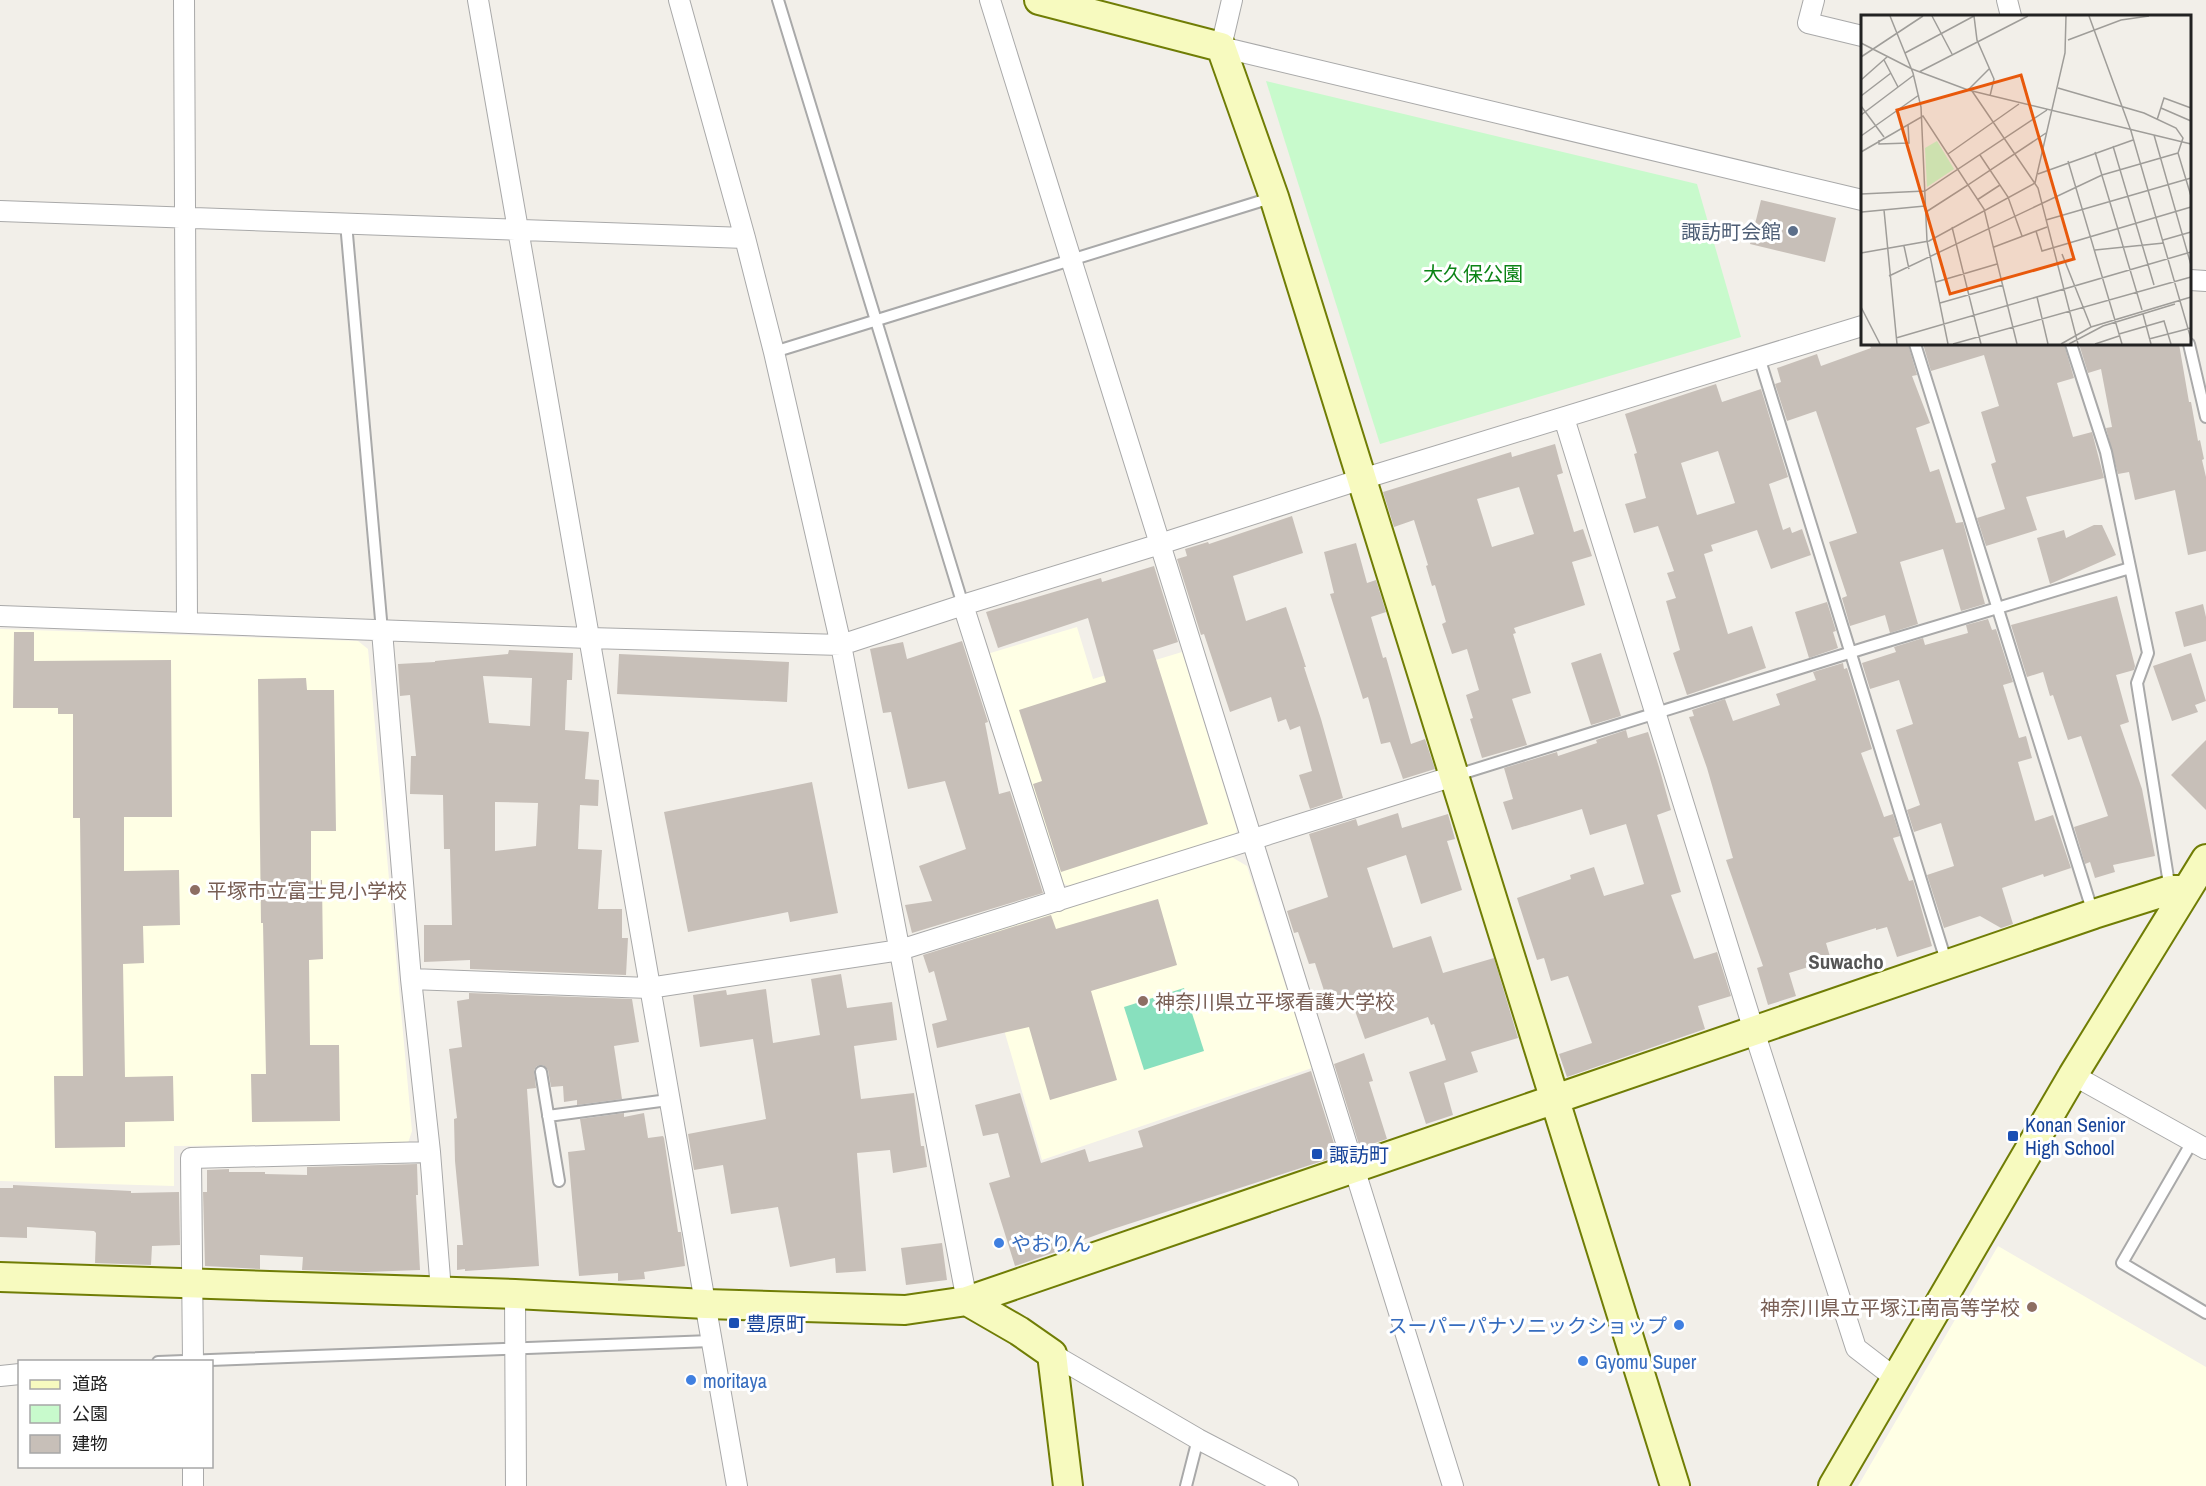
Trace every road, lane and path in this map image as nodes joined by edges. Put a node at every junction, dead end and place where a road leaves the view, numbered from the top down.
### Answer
1 (184, 0) edge
2 (478, 0) edge
3 (680, 0) edge
4 (778, 0) edge
5 (990, 0) edge
6 (1232, 0) edge
7 (1814, 0) edge
8 (2007, 0) edge
9 (1049, 1) edge
10 (2011, 15) edge
11 (1861, 36) edge
12 (1221, 46) junction
13 (1274, 197) junction
14 (1861, 200) edge
15 (0, 211) edge
16 (185, 218) junction
17 (346, 224) junction
18 (517, 230) junction
19 (745, 238) junction
20 (1072, 260) junction
21 (2191, 280) edge
22 (2206, 281) edge
23 (877, 320) junction
24 (1861, 327) edge
25 (1915, 345) edge
26 (2071, 345) edge
27 (2189, 345) edge
28 (774, 352) junction
29 (1759, 357) junction
30 (2206, 417) edge
31 (1564, 418) junction
32 (1362, 479) junction
33 (1160, 544) junction
34 (2130, 568) junction
35 (963, 605) junction
36 (1998, 607) junction
37 (0, 616) edge
38 (188, 622) junction
39 (382, 631) junction
40 (589, 638) junction
41 (841, 645) junction
42 (1851, 652) junction
43 (1657, 714) junction
44 (1454, 776) junction
45 (1251, 841) junction
46 (2206, 859) edge
47 (2178, 890) junction
48 (1058, 901) junction
49 (2094, 914) junction
50 (900, 950) junction
51 (1947, 964) junction
52 (411, 979) junction
53 (649, 988) junction
54 (1754, 1031) junction
55 (541, 1072) dead end
56 (2073, 1075) junction
57 (1553, 1098) junction
58 (668, 1100) junction
59 (548, 1116) junction
60 (2199, 1145) edge
61 (430, 1152) junction
62 (1353, 1167) junction
63 (559, 1182) dead end
64 (0, 1277) edge
65 (192, 1283) junction
66 (441, 1291) junction
67 (515, 1294) junction
68 (967, 1301) junction
69 (706, 1304) junction
70 (2206, 1313) edge
71 (711, 1341) junction
72 (515, 1347) junction
73 (1052, 1354) junction
74 (193, 1360) edge
75 (18, 1374) edge
76 (0, 1376) edge
77 (1895, 1378) junction
78 (1198, 1438) junction
79 (193, 1468) edge
80 (193, 1486) edge
81 (516, 1486) edge
82 (736, 1486) edge
83 (1068, 1486) edge
84 (1186, 1486) edge
85 (1288, 1486) edge
86 (1453, 1486) edge
87 (1675, 1486) edge
88 (1833, 1486) edge

1 - 16 street
2 - 18 street
3 - 19 street
4 - 23 lane
5 - 20 street
6 - 12 street
7 - 11 street
8 - 10 street
9 - 12 street
12 - 13 street
12 - 14 street
13 - 20 lane
13 - 32 street
15 - 16 street
16 - 17 street
16 - 38 street
17 - 18 street
17 - 39 lane
18 - 19 street
18 - 40 street
19 - 28 street
20 - 23 lane
20 - 33 street
21 - 22 street
23 - 28 lane
23 - 35 lane
24 - 29 street
25 - 36 lane
26 - 34 lane
27 - 30 lane
28 - 41 street
29 - 31 street
29 - 42 lane
31 - 32 street
31 - 43 street
32 - 33 street
32 - 44 street
33 - 35 street
33 - 45 street
34 - 36 lane
34 - 47 lane
35 - 41 street
35 - 48 street
36 - 42 lane
36 - 49 lane
37 - 38 street
38 - 39 street
39 - 40 street
39 - 52 street
40 - 41 street
40 - 53 street
41 - 50 street
42 - 43 lane
42 - 51 lane
43 - 44 lane
43 - 54 street
44 - 45 street
44 - 57 street
45 - 48 street
45 - 62 street
46 - 47 street
47 - 49 street
47 - 56 street
48 - 50 street
49 - 51 street
50 - 53 street
50 - 68 street
51 - 54 street
52 - 53 street
52 - 61 street
53 - 58 street
54 - 57 street
54 - 77 street
55 - 59 lane
56 - 60 street
56 - 77 street
57 - 62 street
57 - 87 street
58 - 59 lane
58 - 69 street
59 - 63 lane
60 - 70 lane
61 - 65 street
61 - 66 street
62 - 68 street
62 - 86 street
64 - 65 street
65 - 66 street
65 - 74 street
66 - 67 street
67 - 69 street
67 - 72 street
68 - 69 street
68 - 73 street
69 - 71 street
71 - 72 lane
71 - 82 street
72 - 74 lane
72 - 81 street
73 - 78 street
73 - 83 street
75 - 76 street
77 - 88 street
78 - 84 lane
78 - 85 street
79 - 80 street

